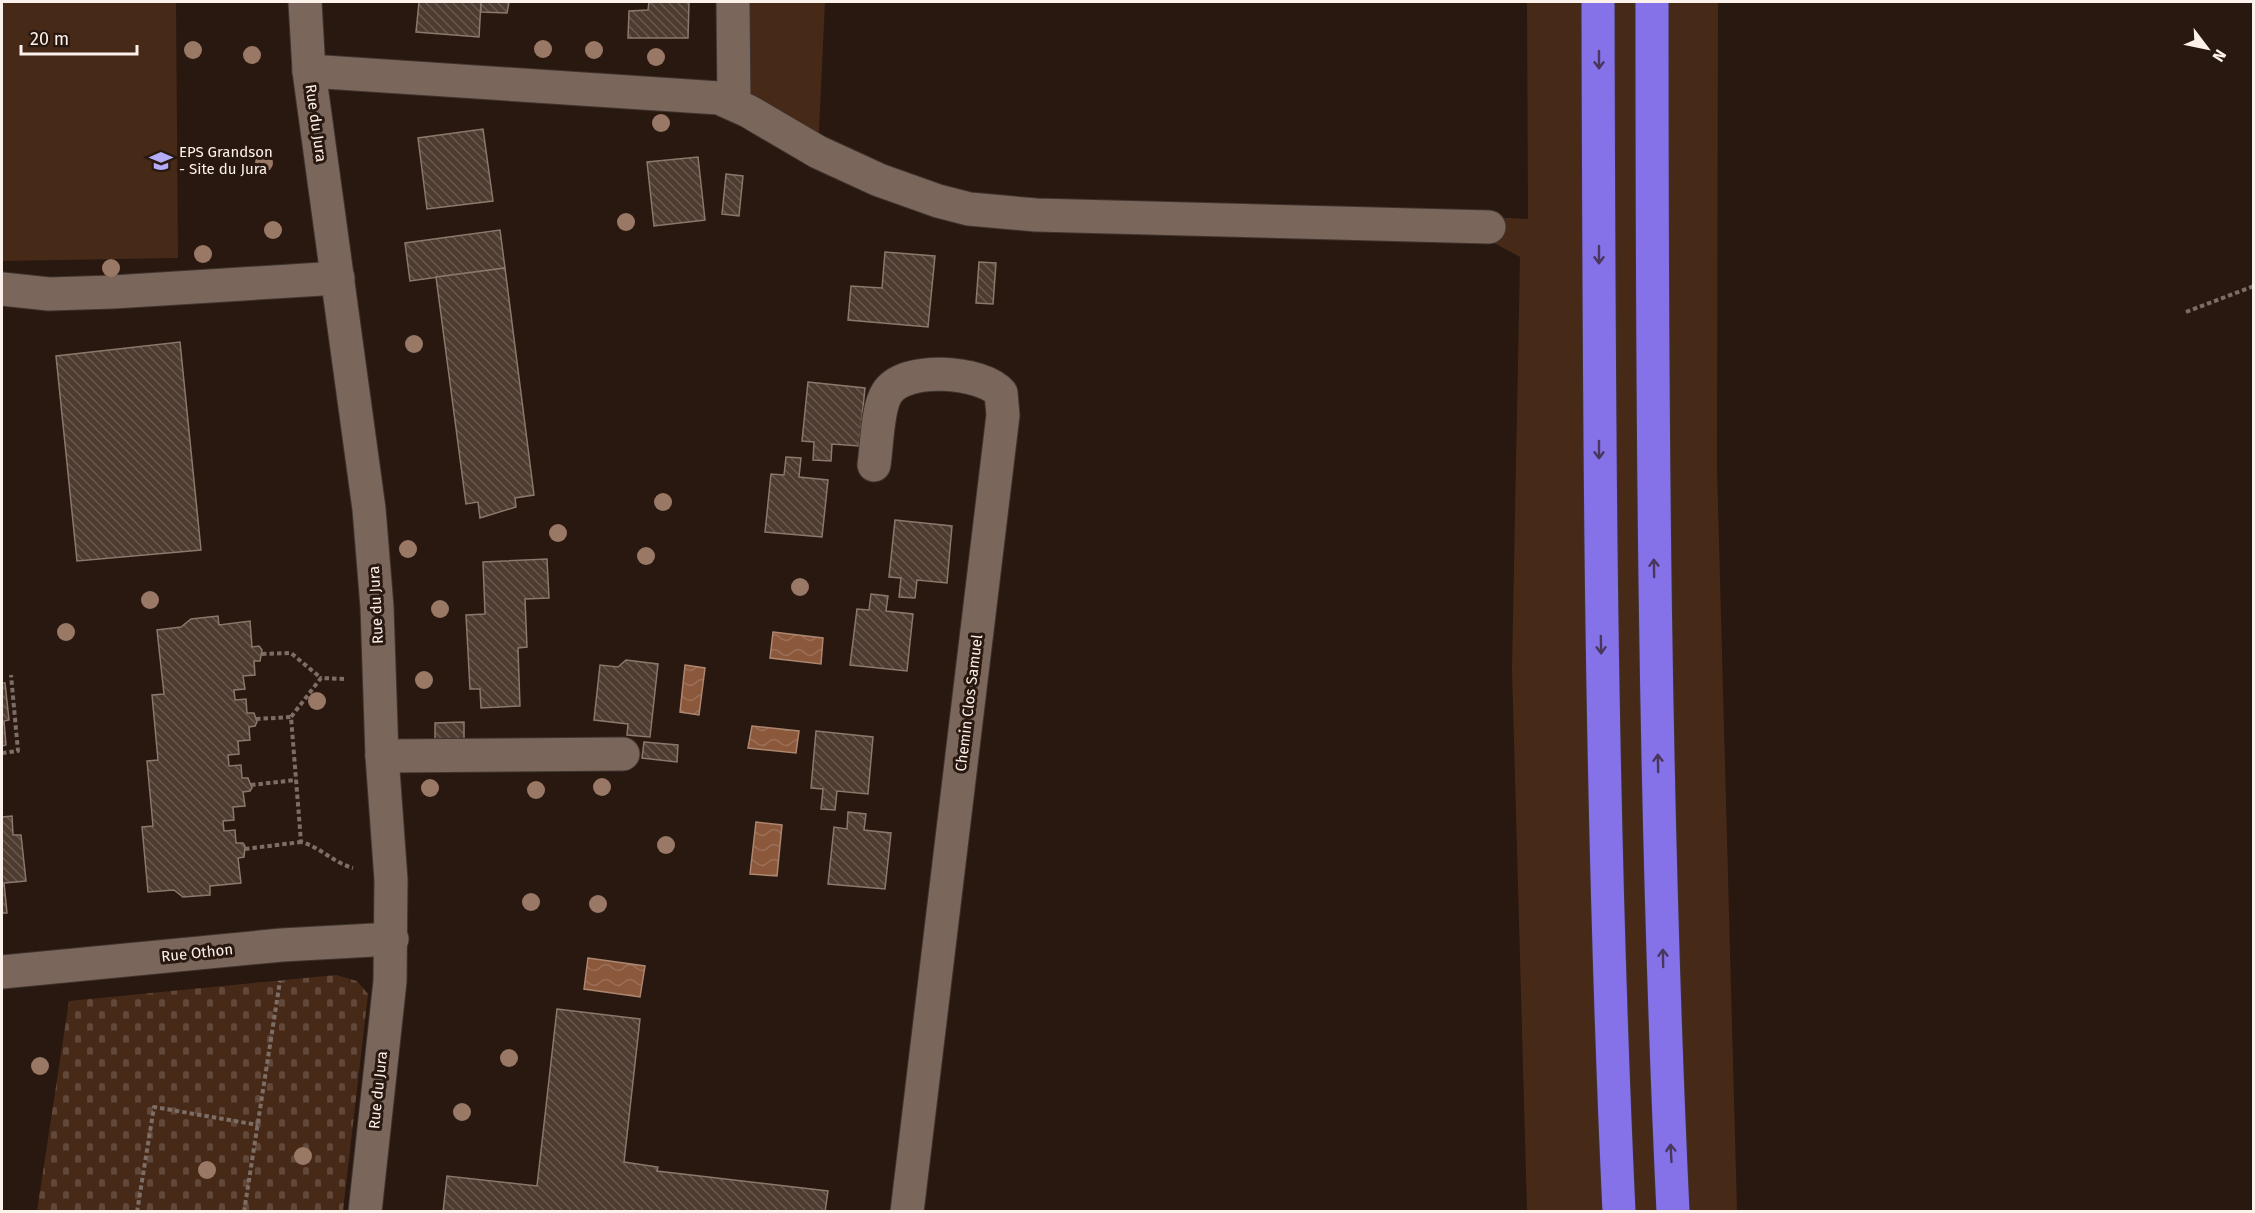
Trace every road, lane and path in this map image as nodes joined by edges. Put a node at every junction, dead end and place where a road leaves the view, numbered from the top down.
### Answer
1 (305, 2) edge
2 (734, 2) edge
3 (1599, 2) edge
4 (1652, 2) edge
5 (309, 71) junction
6 (734, 104) junction
7 (1489, 227) dead end
8 (338, 278) junction
9 (2253, 286) edge
10 (2, 289) edge
11 (2186, 312) dead end
12 (874, 465) dead end
13 (261, 654) dead end
14 (11, 675) dead end
15 (321, 678) junction
16 (352, 680) dead end
17 (291, 717) junction
18 (256, 719) dead end
19 (2, 753) edge
20 (623, 754) dead end
21 (382, 756) junction
22 (296, 780) junction
23 (251, 785) dead end
24 (301, 842) junction
25 (245, 849) dead end
26 (362, 871) dead end
27 (392, 939) junction
28 (282, 945) junction
29 (2, 972) edge
30 (258, 1125) junction
31 (137, 1212) edge
32 (244, 1212) edge
33 (365, 1212) edge
34 (907, 1212) edge
35 (1619, 1212) edge
36 (1673, 1212) edge

1 - 5 street, Rue du Jura
2 - 6 street
3 -> 35 highway
36 -> 4 highway
5 - 6 street
5 - 8 street, Rue du Jura
6 - 7 street
8 - 10 street
8 - 21 street, Rue du Jura
9 - 11 path
12 - 34 street, Chemin Clos Samuel
13 - 15 path
14 - 19 path
15 - 16 path
15 - 17 path
17 - 18 path
17 - 22 path
20 - 21 street
21 - 27 street, Rue du Jura
22 - 23 path
22 - 24 path
24 - 25 path
24 - 26 path
27 - 28 street, Rue Othon
27 - 33 street, Rue du Jura
28 - 29 street, Rue Othon
28 - 30 path
30 - 31 path
30 - 32 path

